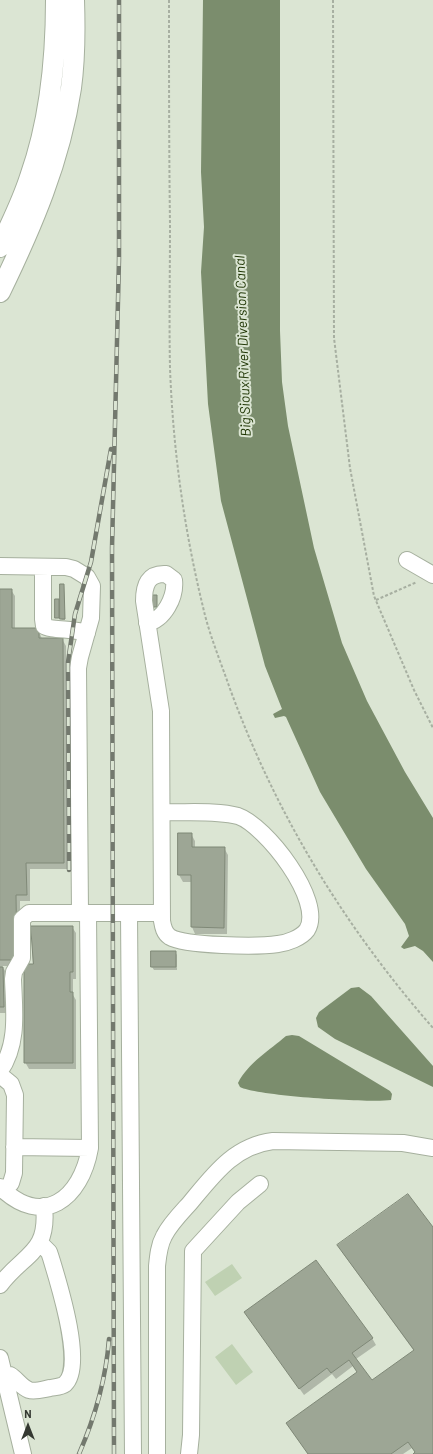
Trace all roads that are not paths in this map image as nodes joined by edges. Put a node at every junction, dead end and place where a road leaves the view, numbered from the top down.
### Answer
1 (56, 0) edge
2 (74, 0) edge
3 (0, 248) edge
4 (0, 292) edge
5 (407, 560) dead end
6 (0, 566) edge
7 (42, 567) junction
8 (433, 576) edge
9 (147, 623) dead end
10 (87, 633) junction
11 (162, 812) junction
12 (84, 913) junction
13 (129, 913) junction
14 (162, 913) junction
15 (0, 1071) edge
16 (0, 1074) edge
17 (14, 1147) junction
18 (90, 1148) junction
19 (433, 1148) edge
20 (260, 1184) dead end
21 (2, 1189) edge
22 (44, 1206) junction
23 (40, 1243) junction
24 (0, 1285) edge
25 (0, 1358) edge
26 (4, 1375) junction
27 (23, 1454) edge
28 (133, 1454) edge
29 (157, 1454) edge
30 (189, 1454) edge

1 - 3 main road
2 - 4 main road
5 - 8 street
6 - 7 street
7 - 10 street
7 - 10 street
9 - 11 street
10 - 12 street
11 - 14 street
11 - 14 street
12 - 13 street
12 - 15 street
12 - 18 street
13 - 14 street
13 - 28 street
16 - 17 street
17 - 18 street
17 - 21 street
18 - 22 street
19 - 29 street
20 - 30 street
21 - 22 street
22 - 23 street
23 - 24 street
23 - 26 street
25 - 26 street
26 - 27 street

